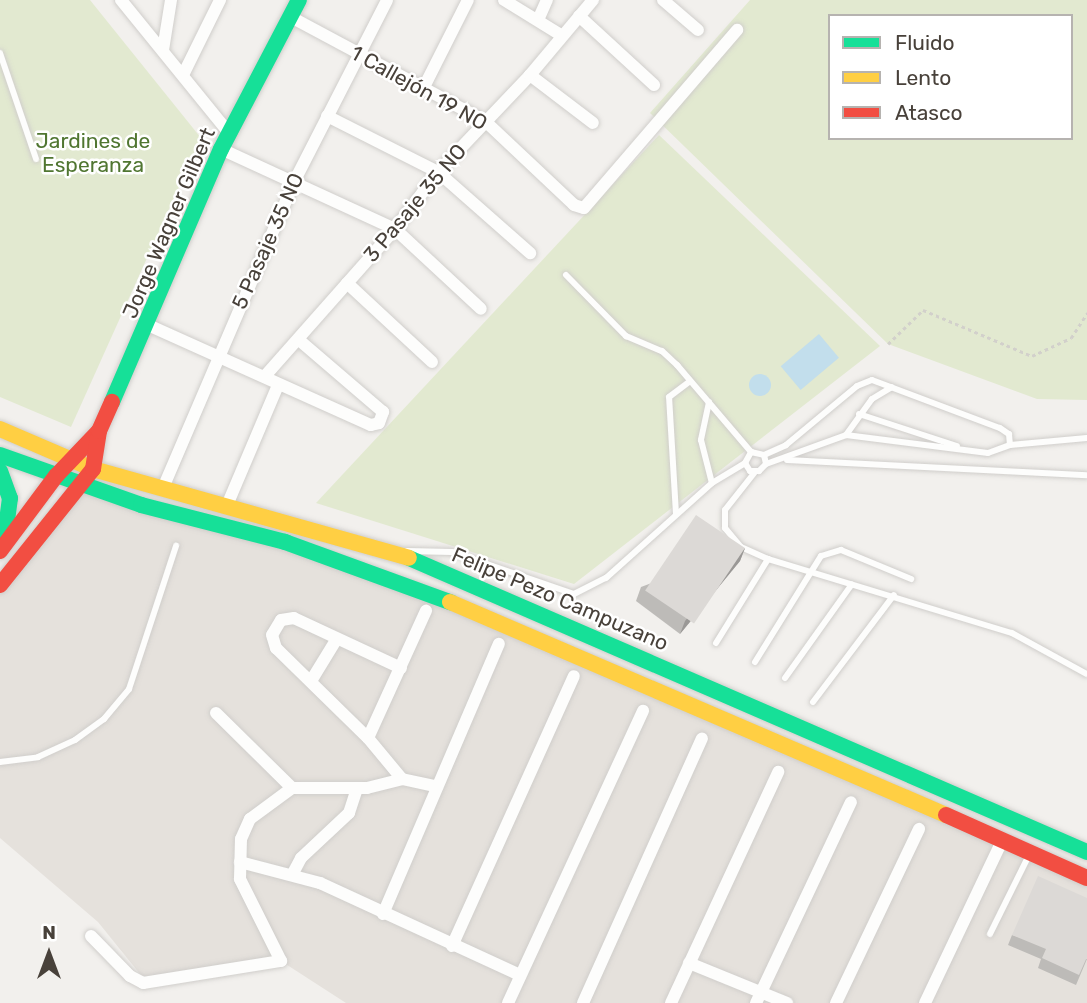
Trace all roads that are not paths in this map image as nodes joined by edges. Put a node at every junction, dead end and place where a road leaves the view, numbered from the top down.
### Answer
1 (121, 0) edge
2 (171, 0) edge
3 (220, 0) edge
4 (299, 0) edge
5 (387, 0) edge
6 (468, 0) edge
7 (505, 0) edge
8 (547, 0) edge
9 (593, 0) edge
10 (663, 0) edge
11 (579, 16) junction
12 (290, 17) junction
13 (538, 20) junction
14 (698, 30) dead end
15 (737, 30) dead end
16 (561, 35) junction
17 (163, 50) junction
18 (0, 53) edge
19 (357, 54) junction
20 (183, 75) junction
21 (530, 75) junction
22 (654, 85) dead end
23 (424, 88) junction
24 (327, 116) junction
25 (485, 121) junction
26 (593, 123) dead end
27 (229, 133) junction
28 (221, 149) junction
29 (36, 159) dead end
30 (438, 172) junction
31 (294, 182) junction
32 (395, 229) junction
33 (530, 253) dead end
34 (566, 275) dead end
35 (347, 284) junction
36 (481, 309) dead end
37 (148, 325) junction
38 (299, 340) junction
39 (217, 355) junction
40 (432, 362) dead end
41 (265, 376) junction
42 (690, 381) junction
43 (278, 385) junction
44 (892, 387) junction
45 (709, 402) junction
46 (859, 414) junction
47 (0, 429) edge
48 (99, 431) junction
49 (914, 432) junction
50 (846, 435) junction
51 (1087, 438) edge
52 (1010, 445) junction
53 (908, 446) junction
54 (966, 449) junction
55 (751, 452) junction
56 (0, 455) edge
57 (764, 455) junction
58 (782, 460) junction
59 (73, 461) junction
60 (745, 463) junction
61 (766, 464) junction
62 (93, 469) junction
63 (0, 471) edge
64 (755, 472) junction
65 (1087, 475) edge
66 (56, 476) junction
67 (712, 483) junction
68 (81, 484) junction
69 (163, 488) junction
70 (228, 503) junction
71 (676, 514) junction
72 (176, 546) dead end
73 (2, 549) edge
74 (394, 551) junction
75 (768, 559) junction
76 (812, 573) junction
77 (911, 579) dead end
78 (852, 584) junction
79 (0, 585) edge
80 (894, 595) junction
81 (426, 611) dead end
82 (336, 640) junction
83 (716, 643) dead end
84 (499, 644) dead end
85 (755, 662) dead end
86 (401, 668) junction
87 (1087, 674) edge
88 (574, 676) dead end
89 (785, 678) dead end
90 (311, 681) junction
91 (813, 702) dead end
92 (643, 711) dead end
93 (216, 713) dead end
94 (368, 738) junction
95 (702, 738) dead end
96 (0, 762) edge
97 (778, 772) dead end
98 (402, 779) junction
99 (436, 786) junction
100 (292, 788) junction
101 (357, 788) junction
102 (850, 802) dead end
103 (919, 829) dead end
104 (1002, 841) junction
105 (1087, 852) edge
106 (1030, 853) junction
107 (240, 862) junction
108 (292, 875) junction
109 (1087, 878) edge
110 (383, 914) junction
111 (990, 934) dead end
112 (91, 936) dead end
113 (452, 946) junction
114 (689, 963) junction
115 (520, 975) junction
116 (759, 998) edge
117 (508, 1003) edge
118 (583, 1003) edge
119 (671, 1003) edge
120 (787, 1003) edge
121 (836, 1003) edge
122 (925, 1003) edge

1 - 17 street
2 - 17 street
3 - 20 street
4 - 12 main road, Jorge Wagner Gilbert
5 - 19 street, 5 Pasaje 35 NO
6 - 23 street
7 - 13 street
8 - 13 street
9 - 11 street, 3 Pasaje 35 NO
10 - 14 street
11 - 16 street, 3 Pasaje 35 NO
11 - 22 street
12 - 19 street, 1 Callejón 19 NO
12 - 27 main road, Jorge Wagner Gilbert
13 - 16 street
15 - 25 street, 1 Callejón 19 NO
16 - 21 street, 3 Pasaje 35 NO
17 - 20 street
18 - 29 lane
19 - 23 street, 1 Callejón 19 NO
19 - 24 street, 5 Pasaje 35 NO
20 - 27 street
21 - 25 street, 3 Pasaje 35 NO
21 - 26 street
23 - 25 street, 1 Callejón 19 NO
24 - 30 street
24 - 31 street, 5 Pasaje 35 NO
25 - 30 street, 3 Pasaje 35 NO
27 - 28 main road, Jorge Wagner Gilbert
28 - 31 street
28 - 37 main road, Jorge Wagner Gilbert
30 - 32 street, 3 Pasaje 35 NO
30 - 33 street
31 - 32 street
31 - 39 street, 5 Pasaje 35 NO
32 - 35 street, 3 Pasaje 35 NO
32 - 36 street
34 - 42 lane
35 - 38 street, 3 Pasaje 35 NO
35 - 40 street
37 - 39 street
37 - 48 main road, Jorge Wagner Gilbert
38 - 41 street, 3 Pasaje 35 NO
38 - 43 street
39 - 41 street
39 - 69 street, 5 Pasaje 35 NO
41 - 43 street
42 - 45 lane
42 - 71 lane
43 - 70 street
44 - 46 lane
44 - 52 lane
44 - 57 lane
45 - 55 lane
45 - 67 lane
46 - 49 lane
46 - 50 lane
47 - 59 main road, Felipe Pezo Campuzano
48 - 59 main road
48 - 62 main road, Jorge Wagner Gilbert
49 - 53 lane
49 - 54 lane
50 - 53 lane
50 - 58 lane
51 - 52 lane
52 - 54 lane
53 - 54 lane
55 - 57 lane
55 - 60 lane
56 - 66 main road, Felipe Pezo Campuzano
57 - 61 lane
58 - 61 lane
58 - 65 lane
59 - 62 main road, Felipe Pezo Campuzano
59 - 66 main road
60 - 64 lane
60 - 67 lane
61 - 64 lane
62 - 68 main road
62 - 69 main road, Felipe Pezo Campuzano
63 - 73 main road
64 - 75 lane
66 - 68 main road, Felipe Pezo Campuzano
66 - 73 main road
67 - 71 lane
68 - 79 main road
68 - 104 main road, Felipe Pezo Campuzano
69 - 70 main road, Felipe Pezo Campuzano
70 - 74 main road, Felipe Pezo Campuzano
71 - 74 lane
72 - 96 lane
74 - 105 main road, Felipe Pezo Campuzano
75 - 76 lane
75 - 83 lane
76 - 77 lane
76 - 78 lane
76 - 85 lane
78 - 80 lane
78 - 89 lane
80 - 87 lane
80 - 91 lane
81 - 86 street
82 - 86 street
82 - 90 street
82 - 90 street
84 - 99 street
86 - 94 street
88 - 113 street
90 - 94 street
92 - 115 street
93 - 100 street
94 - 98 street
95 - 118 street
97 - 114 street
98 - 99 street
98 - 101 street
99 - 110 street
100 - 101 street
100 - 107 street
101 - 108 street
102 - 116 street
103 - 121 street
104 - 106 main road, Felipe Pezo Campuzano
104 - 122 street
106 - 109 main road, Felipe Pezo Campuzano
106 - 111 lane
107 - 108 street
107 - 112 street
108 - 110 street
110 - 113 street
113 - 115 street
114 - 116 street
114 - 119 street
115 - 117 street
116 - 120 street

